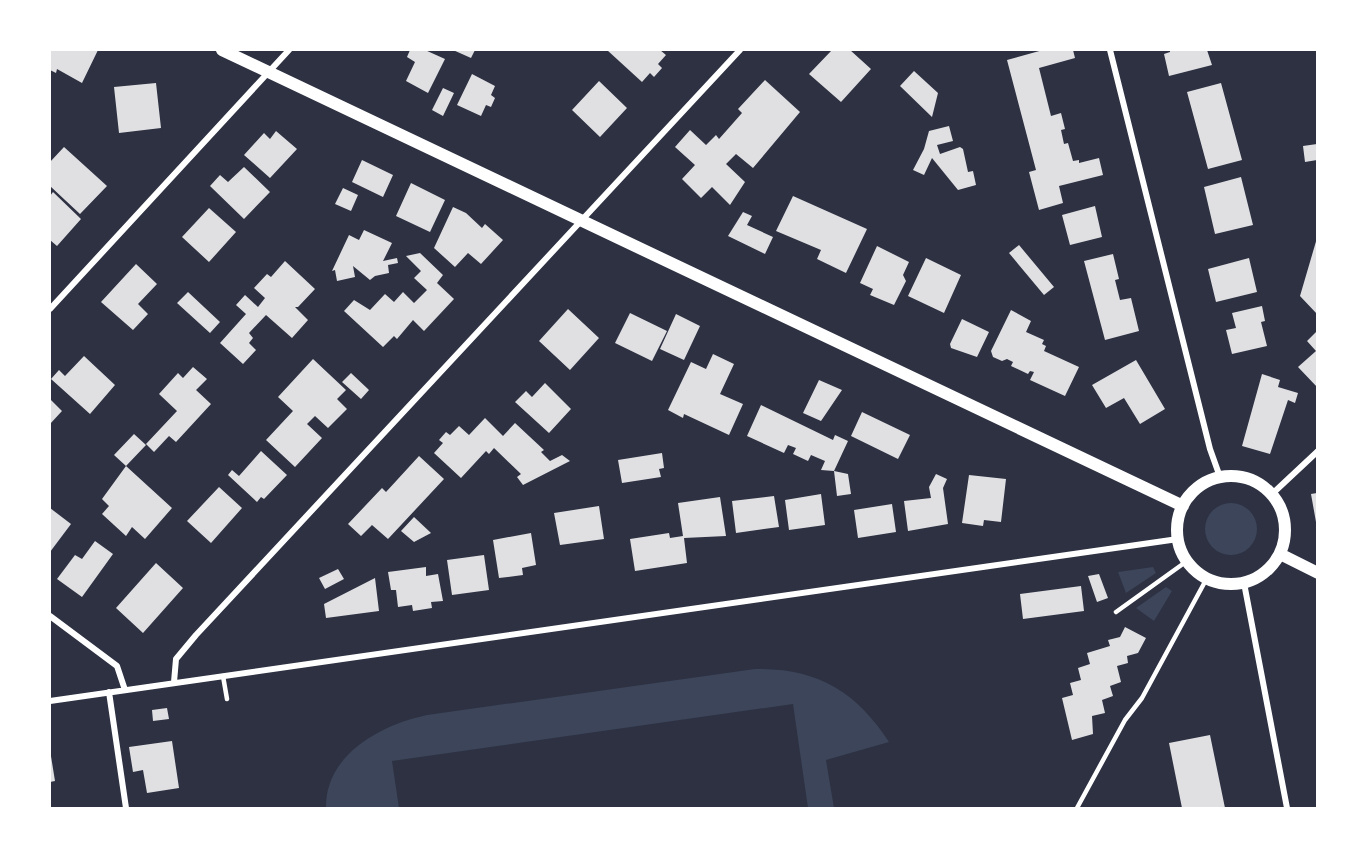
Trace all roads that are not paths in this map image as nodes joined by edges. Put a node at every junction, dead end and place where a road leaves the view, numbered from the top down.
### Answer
1 (222, 50) edge
2 (289, 50) edge
3 (740, 50) edge
4 (1110, 50) edge
5 (268, 73) junction
6 (581, 220) junction
7 (50, 309) edge
8 (1317, 451) edge
9 (1220, 477) junction
10 (1272, 494) junction
11 (1183, 506) junction
12 (1178, 539) junction
13 (1280, 554) junction
14 (1187, 561) junction
15 (1317, 573) edge
16 (1207, 579) junction
17 (1244, 583) junction
18 (1116, 612) dead end
19 (50, 616) edge
20 (223, 676) junction
21 (174, 682) junction
22 (124, 690) junction
23 (109, 692) junction
24 (227, 699) dead end
25 (50, 701) edge
26 (126, 808) edge
27 (1077, 808) edge
28 (1287, 808) edge

1 - 5 main road
2 - 5 street
3 - 6 street
4 - 9 street
5 - 6 main road
5 - 7 street
6 - 11 main road
6 - 21 street
8 - 10 street
9 - 10 main road
9 - 11 main road
10 - 13 main road
11 - 12 main road
12 - 14 main road
12 - 20 street
13 - 15 main road
13 - 17 main road
14 - 16 main road
14 - 18 lane
16 - 17 main road
16 - 27 lane
17 - 28 street
19 - 22 street
20 - 21 street
20 - 24 lane
21 - 22 street
22 - 23 street
23 - 25 street
23 - 26 street

